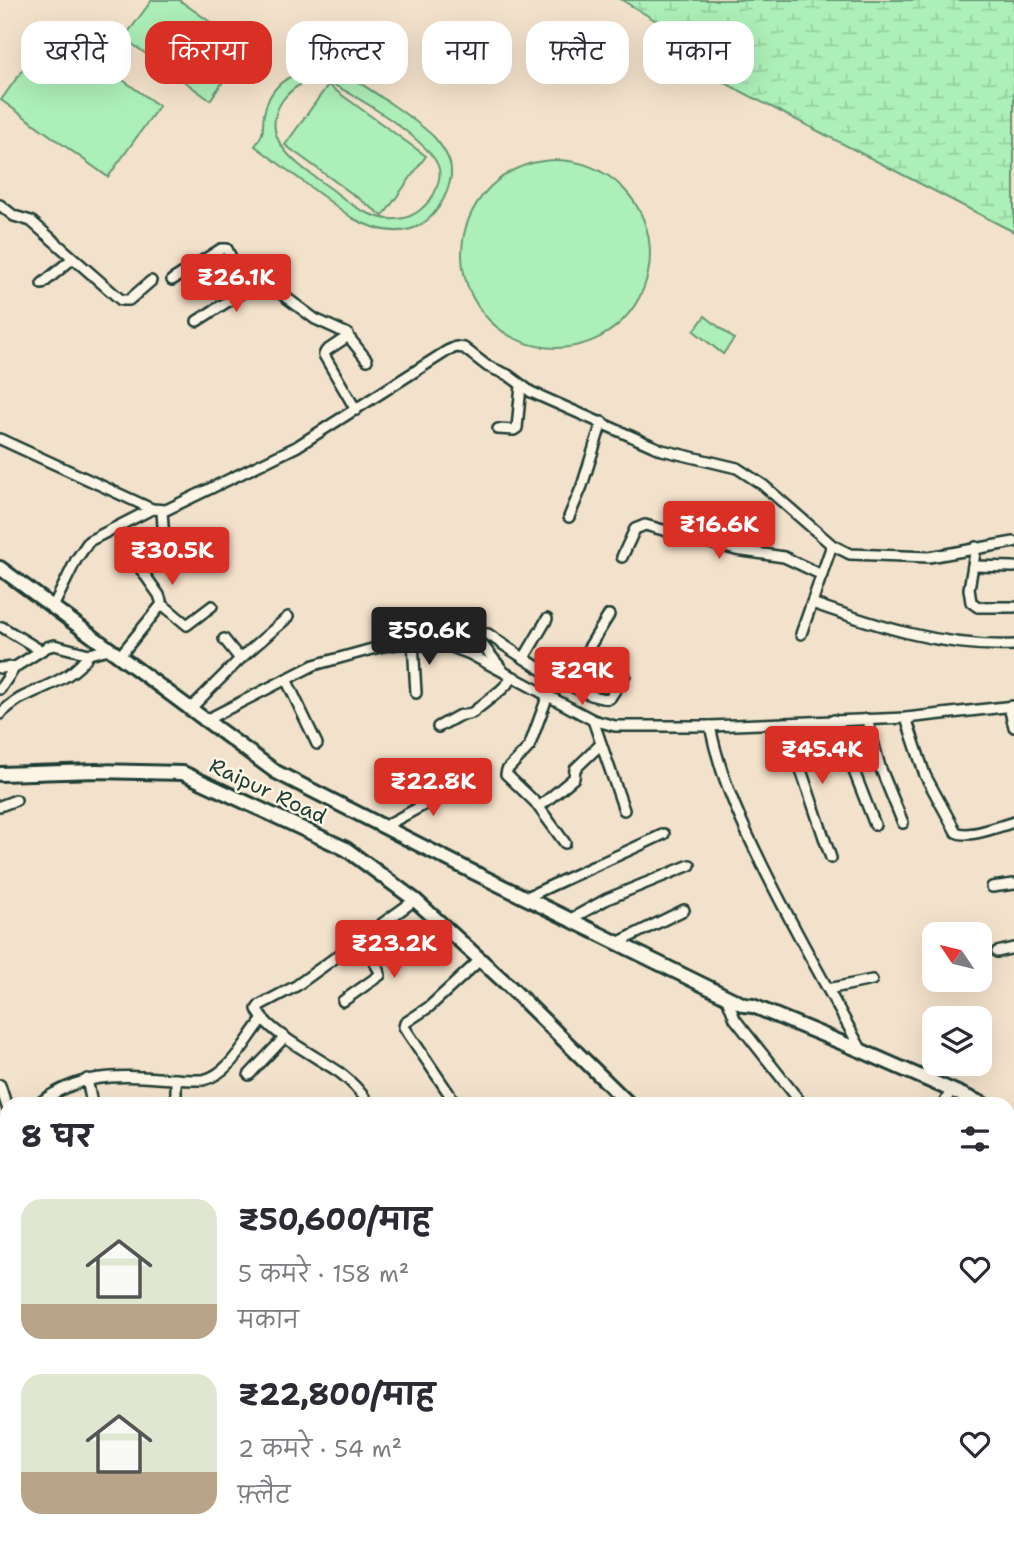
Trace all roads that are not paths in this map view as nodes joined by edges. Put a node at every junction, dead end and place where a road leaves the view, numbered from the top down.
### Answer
1 (0, 205) edge
2 (72, 259) junction
3 (172, 280) dead end
4 (151, 281) dead end
5 (260, 281) junction
6 (42, 284) dead end
7 (197, 321) dead end
8 (348, 336) junction
9 (367, 360) dead end
10 (521, 386) junction
11 (356, 410) junction
12 (602, 422) junction
13 (498, 429) dead end
14 (0, 439) edge
15 (157, 510) junction
16 (569, 517) dead end
17 (1014, 542) edge
18 (832, 545) junction
19 (976, 547) junction
20 (622, 557) dead end
21 (973, 565) junction
22 (1014, 566) edge
23 (0, 568) edge
24 (822, 575) junction
25 (812, 603) junction
26 (162, 604) junction
27 (212, 606) dead end
28 (53, 607) junction
29 (1014, 607) edge
30 (609, 615) dead end
31 (288, 617) dead end
32 (547, 619) dead end
33 (2, 627) dead end
34 (801, 634) dead end
35 (223, 639) dead end
36 (413, 642) junction
37 (1014, 645) edge
38 (40, 650) junction
39 (114, 653) junction
40 (89, 654) junction
41 (524, 658) junction
42 (240, 659) junction
43 (15, 667) junction
44 (0, 668) edge
45 (509, 674) junction
46 (625, 676) dead end
47 (286, 679) junction
48 (566, 683) junction
49 (0, 689) edge
50 (416, 693) dead end
51 (548, 695) junction
52 (1012, 707) edge
53 (189, 710) junction
54 (0, 715) edge
55 (906, 718) junction
56 (867, 719) junction
57 (593, 720) junction
58 (834, 720) junction
59 (204, 721) junction
60 (785, 723) junction
61 (710, 726) junction
62 (438, 727) dead end
63 (1014, 727) edge
64 (317, 744) dead end
65 (601, 744) junction
66 (0, 774) edge
67 (468, 782) dead end
68 (16, 800) dead end
69 (0, 806) edge
70 (539, 807) junction
71 (624, 810) dead end
72 (1014, 822) edge
73 (903, 823) dead end
74 (875, 825) dead end
75 (383, 827) junction
76 (664, 834) dead end
77 (565, 843) dead end
78 (831, 858) dead end
79 (690, 865) dead end
80 (1014, 884) edge
81 (992, 887) dead end
82 (525, 898) junction
83 (415, 900) junction
84 (684, 910) dead end
85 (569, 920) junction
86 (360, 939) junction
87 (617, 943) junction
88 (1014, 948) edge
89 (997, 952) dead end
90 (480, 960) junction
91 (872, 980) dead end
92 (828, 989) junction
93 (726, 996) junction
94 (343, 1002) dead end
95 (744, 1005) junction
96 (263, 1019) junction
97 (285, 1037) junction
98 (862, 1051) junction
99 (249, 1075) dead end
100 (86, 1079) junction
101 (176, 1079) junction
102 (48, 1097) edge
103 (90, 1097) edge
104 (176, 1097) edge
105 (362, 1097) edge
106 (451, 1097) edge
107 (622, 1097) edge
108 (796, 1097) edge
109 (939, 1097) edge
110 (967, 1097) edge

1 - 2 street
2 - 4 street
2 - 6 street
3 - 5 street
5 - 7 street
5 - 8 street
8 - 9 street
8 - 11 street
10 - 11 street
10 - 12 street
10 - 13 street
11 - 15 street
12 - 16 street
12 - 18 street
14 - 15 street
15 - 26 street
15 - 28 street
17 - 19 street
18 - 19 street
18 - 24 street
19 - 21 street
20 - 24 street
21 - 22 street
21 - 29 street
23 - 28 street
24 - 25 street
25 - 34 street
25 - 37 street
26 - 27 street
26 - 39 street
28 - 39 street
30 - 48 street
31 - 42 street
32 - 41 street
33 - 38 street
35 - 42 street
36 - 45 street
36 - 47 street
36 - 50 street
38 - 40 street
38 - 43 street
39 - 40 street
39 - 53 street
40 - 54 street
41 - 45 street
41 - 48 street
42 - 53 street
43 - 44 street
43 - 49 street
45 - 51 street
45 - 62 street
46 - 48 street
47 - 59 street
47 - 64 street
51 - 57 street
51 - 70 street
52 - 55 street
52 - 63 street
53 - 59 street
55 - 56 street
55 - 72 street
56 - 58 street
56 - 73 street
57 - 61 street
57 - 65 street
58 - 60 street
58 - 74 street
59 - 75 street
60 - 61 street
60 - 78 street
61 - 92 street
65 - 70 street
65 - 71 street
66 - 83 street, Raipur Road
67 - 75 street
68 - 69 street
70 - 77 street
75 - 82 street
76 - 82 street
79 - 85 street
80 - 81 street
82 - 85 street
83 - 86 street
83 - 90 street, Raipur Road
84 - 87 street
85 - 87 street
86 - 94 street
86 - 96 street
87 - 93 street
88 - 89 street
90 - 106 street
90 - 107 street, Raipur Road
91 - 92 street
92 - 98 street
93 - 95 street
93 - 108 street
95 - 98 street
95 - 109 street
96 - 97 street
96 - 101 street
97 - 99 street
97 - 105 street
98 - 110 street
100 - 101 street
100 - 102 street
100 - 103 street
101 - 104 street

